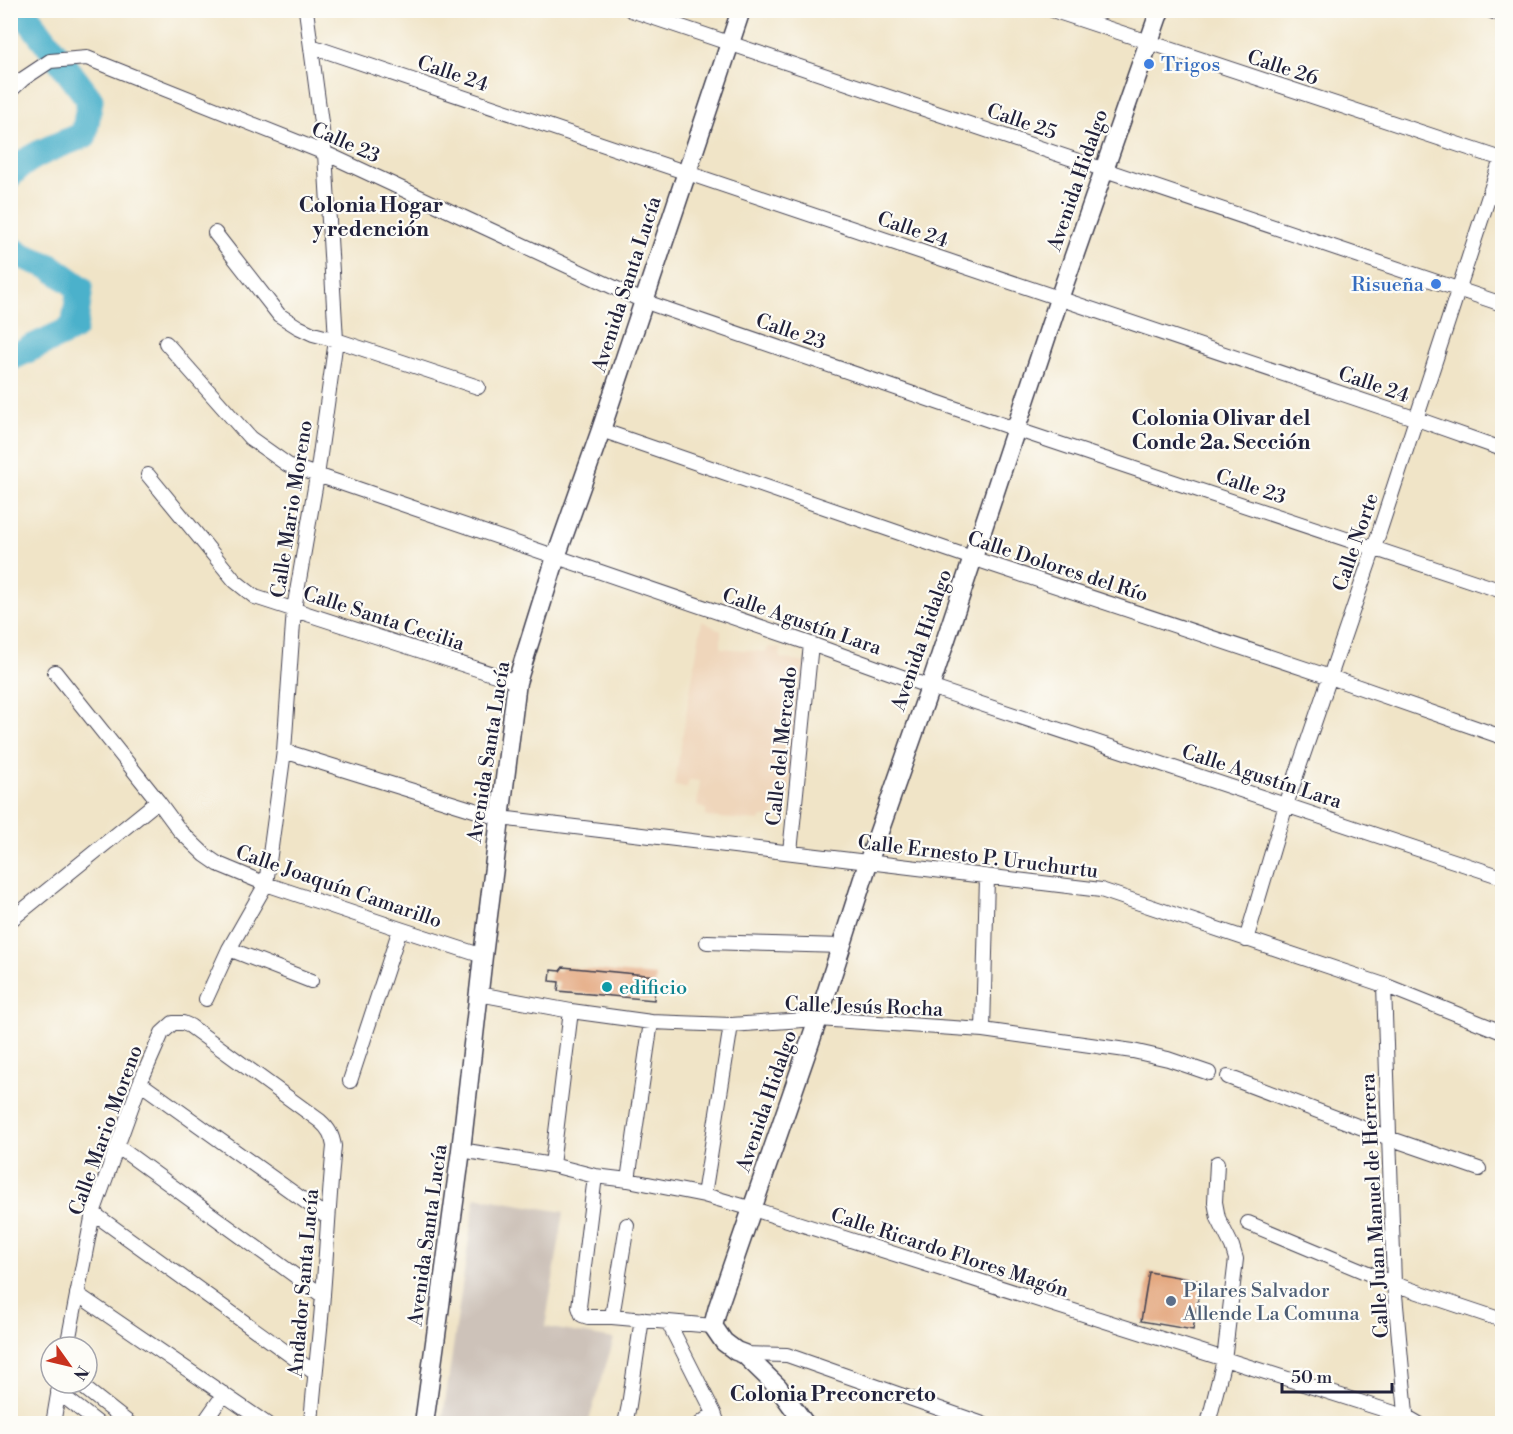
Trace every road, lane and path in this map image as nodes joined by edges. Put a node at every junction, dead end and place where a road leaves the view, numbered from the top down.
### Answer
1 (306, 10) edge
2 (631, 10) edge
3 (741, 10) edge
4 (1052, 10) edge
5 (1160, 10) edge
6 (1489, 10) edge
7 (1503, 15) edge
8 (729, 43) junction
9 (1149, 43) junction
10 (311, 46) junction
11 (10, 91) edge
12 (325, 153) junction
13 (1502, 158) edge
14 (1105, 169) junction
15 (687, 172) junction
16 (215, 232) dead end
17 (1460, 289) junction
18 (1059, 299) junction
19 (643, 301) junction
20 (1503, 304) edge
21 (336, 340) junction
22 (166, 343) dead end
23 (478, 387) dead end
24 (1417, 419) junction
25 (1015, 429) junction
26 (602, 430) junction
27 (1503, 449) edge
28 (148, 476) dead end
29 (317, 476) junction
30 (1374, 548) junction
31 (556, 557) junction
32 (972, 558) junction
33 (1503, 591) edge
34 (294, 609) junction
35 (812, 644) junction
36 (55, 672) dead end
37 (1330, 677) junction
38 (518, 682) junction
39 (930, 687) junction
40 (1503, 737) edge
41 (284, 752) junction
42 (158, 801) junction
43 (1286, 805) junction
44 (500, 818) junction
45 (790, 852) junction
46 (868, 863) junction
47 (987, 877) junction
48 (1503, 877) edge
49 (266, 884) junction
50 (12, 919) edge
51 (400, 929) junction
52 (1246, 940) junction
53 (707, 942) dead end
54 (841, 946) junction
55 (229, 949) junction
56 (483, 956) junction
57 (311, 981) dead end
58 (1384, 986) junction
59 (479, 993) junction
60 (206, 999) dead end
61 (571, 1011) junction
62 (818, 1019) junction
63 (651, 1022) junction
64 (731, 1025) junction
65 (983, 1030) junction
66 (1503, 1032) edge
67 (1209, 1073) dead end
68 (1228, 1077) dead end
69 (350, 1081) dead end
70 (140, 1083) junction
71 (1389, 1138) junction
72 (117, 1146) junction
73 (334, 1146) joint
74 (461, 1150) junction
75 (1217, 1163) dead end
76 (552, 1165) junction
77 (1479, 1169) dead end
78 (595, 1176) junction
79 (628, 1180) junction
80 (704, 1195) junction
81 (753, 1209) junction
82 (93, 1213) junction
83 (327, 1216) junction
84 (1248, 1223) dead end
85 (627, 1225) dead end
86 (1394, 1284) junction
87 (77, 1294) junction
88 (323, 1296) junction
89 (612, 1317) junction
90 (642, 1319) junction
91 (1503, 1320) edge
92 (668, 1322) junction
93 (713, 1326) junction
94 (69, 1335) edge
95 (744, 1354) junction
96 (1224, 1360) junction
97 (315, 1373) junction
98 (224, 1394) junction
99 (58, 1395) edge
100 (67, 1395) edge
101 (93, 1395) edge
102 (716, 1418) edge
103 (1411, 1421) edge
104 (53, 1424) edge
105 (99, 1424) edge
106 (130, 1424) edge
107 (203, 1424) edge
108 (267, 1424) edge
109 (311, 1424) edge
110 (424, 1424) edge
111 (625, 1424) edge
112 (700, 1424) edge
113 (805, 1424) edge
114 (983, 1424) edge
115 (1208, 1424) edge

1 - 10 street, Calle Mario Moreno
2 - 8 street, Calle 25
3 - 8 street, Avenida Santa Lucía
4 - 9 street, Calle 26
5 - 9 street, Avenida Hidalgo
6 - 7 street
8 - 14 street, Calle 25
8 - 15 street, Avenida Santa Lucía
9 - 13 street, Calle 26
9 - 14 street, Avenida Hidalgo
10 - 12 street, Calle Mario Moreno
10 - 15 street, Calle 24
11 - 12 street, Calle 23
12 - 19 street, Calle 23
12 - 21 street, Calle Mario Moreno
13 - 17 street, Calle Norte
14 - 17 street, Calle 25
14 - 18 street, Avenida Hidalgo
15 - 18 street, Calle 24
15 - 19 street, Avenida Santa Lucía
16 - 21 street
17 - 20 street, Calle 25
17 - 24 street, Calle Norte
18 - 24 street, Calle 24
18 - 25 street, Avenida Hidalgo
19 - 25 street, Calle 23
19 - 26 street, Avenida Santa Lucía
21 - 23 street
21 - 29 street, Calle Mario Moreno
22 - 29 street, Calle Agustín Lara
24 - 27 street, Calle 24
24 - 30 street, Calle Norte
25 - 30 street, Calle 23
25 - 32 street, Avenida Hidalgo
26 - 31 street, Avenida Santa Lucía
26 - 32 street, Calle Dolores del Río
28 - 34 street, Calle Santa Cecilia
29 - 31 street, Calle Agustín Lara
29 - 34 street, Calle Mario Moreno
30 - 33 street, Calle 23
30 - 37 street, Calle Norte
31 - 35 street, Calle Agustín Lara
31 - 38 street, Avenida Santa Lucía
32 - 37 street, Calle Dolores del Río
32 - 39 street, Avenida Hidalgo
34 - 38 street, Calle Santa Cecilia
34 - 41 street, Calle Mario Moreno
35 - 39 street, Calle Agustín Lara
35 - 45 street, Calle del Mercado
36 - 42 street, Calle Joaquín Camarillo
37 - 40 street, Calle Dolores del Río
37 - 43 street, Calle Norte
38 - 44 street, Avenida Santa Lucía
39 - 43 street, Calle Agustín Lara
39 - 46 street, Avenida Hidalgo
41 - 44 street, Calle Ernesto P. Uruchurtu
41 - 49 street, Calle Mario Moreno
42 - 49 street, Calle Joaquín Camarillo
42 - 50 street
43 - 48 street, Calle Agustín Lara
43 - 52 street, Calle Norte
44 - 45 street, Calle Ernesto P. Uruchurtu
44 - 56 street, Avenida Santa Lucía
45 - 46 street, Calle Ernesto P. Uruchurtu
46 - 47 street, Calle Ernesto P. Uruchurtu
46 - 54 street, Avenida Hidalgo
47 - 52 street, Calle Ernesto P. Uruchurtu
47 - 65 street
49 - 51 street, Calle Joaquín Camarillo
49 - 55 street, Calle Mario Moreno
51 - 56 street, Calle Joaquín Camarillo
51 - 69 street
52 - 58 street, Calle Ernesto P. Uruchurtu
53 - 54 street
54 - 62 street, Avenida Hidalgo
55 - 57 street
55 - 60 street, Calle Mario Moreno
56 - 59 street, Avenida Santa Lucía
58 - 66 street, Calle Ernesto P. Uruchurtu
58 - 71 street, Calle Juan Manuel de Herrera
59 - 61 street, Calle Jesús Rocha
59 - 74 street, Avenida Santa Lucía
61 - 63 street, Calle Jesús Rocha
61 - 76 street
62 - 64 street, Calle Jesús Rocha
62 - 65 street, Calle Jesús Rocha
62 - 81 street, Avenida Hidalgo
63 - 64 street, Calle Jesús Rocha
63 - 79 street
64 - 80 street
65 - 67 street, Calle Jesús Rocha
68 - 71 street
70 - 72 street, Calle Mario Moreno
70 - 73 street, Calle Mario Moreno
70 - 83 street
71 - 77 street
71 - 86 street, Calle Juan Manuel de Herrera
72 - 82 street, Calle Mario Moreno
72 - 88 street
73 - 83 street, Andador Santa Lucía
74 - 76 street, Calle Ricardo Flores Magón
74 - 110 street, Avenida Santa Lucía
75 - 96 street
76 - 78 street, Calle Ricardo Flores Magón
78 - 79 street, Calle Ricardo Flores Magón
78 - 89 street
79 - 80 street, Calle Ricardo Flores Magón
80 - 81 street, Calle Ricardo Flores Magón
81 - 93 street, Avenida Hidalgo
81 - 96 street, Calle Ricardo Flores Magón
82 - 87 street, Calle Mario Moreno
82 - 97 street
83 - 88 street, Andador Santa Lucía
84 - 86 street
85 - 89 street
86 - 91 street
86 - 103 street, Calle Juan Manuel de Herrera
87 - 94 street, Calle Mario Moreno
87 - 98 street
88 - 97 street, Andador Santa Lucía
89 - 90 street
90 - 92 street
90 - 111 street
92 - 93 street
92 - 102 street
93 - 95 street
95 - 113 street
95 - 114 street
96 - 103 street, Calle Ricardo Flores Magón
96 - 115 street
97 - 109 street, Andador Santa Lucía
98 - 107 street
98 - 108 street
99 - 104 street
100 - 105 street
101 - 106 street
102 - 112 street

